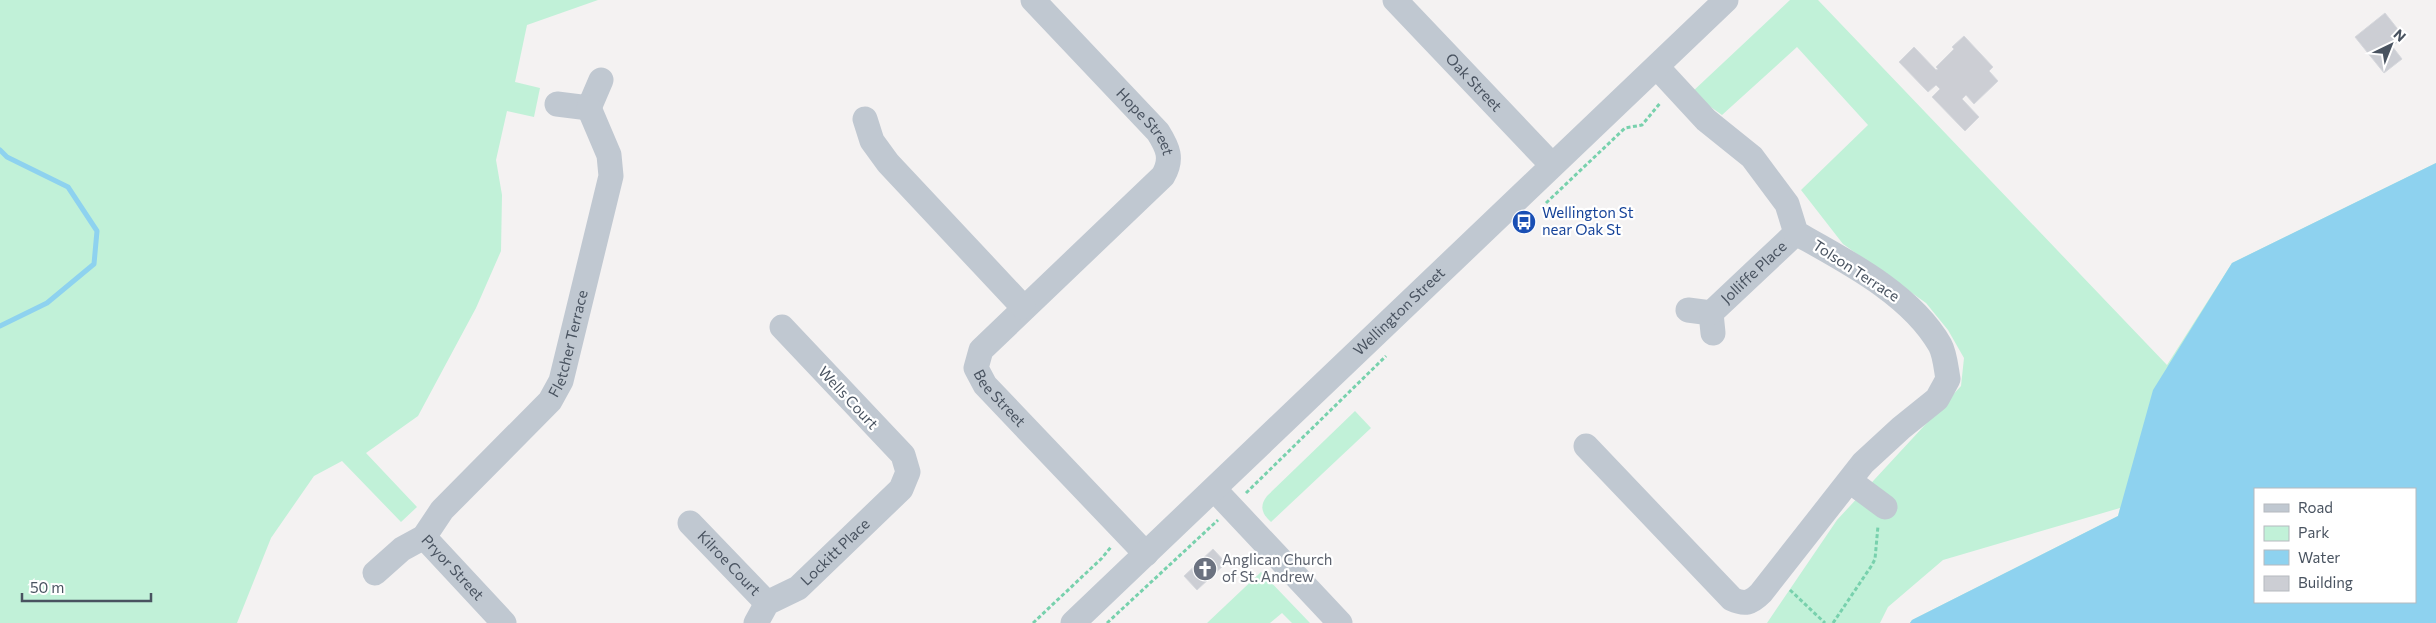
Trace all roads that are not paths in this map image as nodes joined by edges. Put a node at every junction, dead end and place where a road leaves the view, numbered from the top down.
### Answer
1 (1033, 0) edge
2 (1395, 0) edge
3 (1726, 0) edge
4 (1656, 67) junction
5 (602, 80) dead end
6 (557, 104) dead end
7 (589, 108) junction
8 (865, 119) dead end
9 (1552, 165) junction
10 (1796, 233) junction
11 (1023, 307) junction
12 (1704, 319) dead end
13 (782, 327) dead end
14 (1586, 446) dead end
15 (908, 472) joint
16 (1850, 480) junction
17 (1223, 499) junction
18 (1882, 505) road end
19 (690, 524) dead end
20 (424, 537) junction
21 (1146, 554) junction
22 (375, 573) dead end
23 (761, 613) edge
24 (504, 623) edge
25 (1073, 623) edge
26 (1340, 623) edge

1 - 11 street, Hope Street
2 - 9 street, Oak Street
3 - 4 street, Wellington Street
4 - 9 street, Wellington Street
4 - 10 street, Tolson Terrace
5 - 7 street
6 - 7 street
7 - 20 street, Fletcher Terrace
8 - 11 street
9 - 17 street, Wellington Street
10 - 12 street, Jolliffe Place
10 - 16 street, Tolson Terrace
11 - 21 street, Bee Street
13 - 15 street, Wells Court
14 - 16 street, Tolson Terrace
15 - 23 street, Lockitt Place
16 - 18 street
17 - 21 street, Wellington Street
17 - 26 street
19 - 23 street, Kilroe Court
20 - 22 street, Pryor Street
20 - 24 street, Pryor Street
21 - 25 street, Wellington Street

